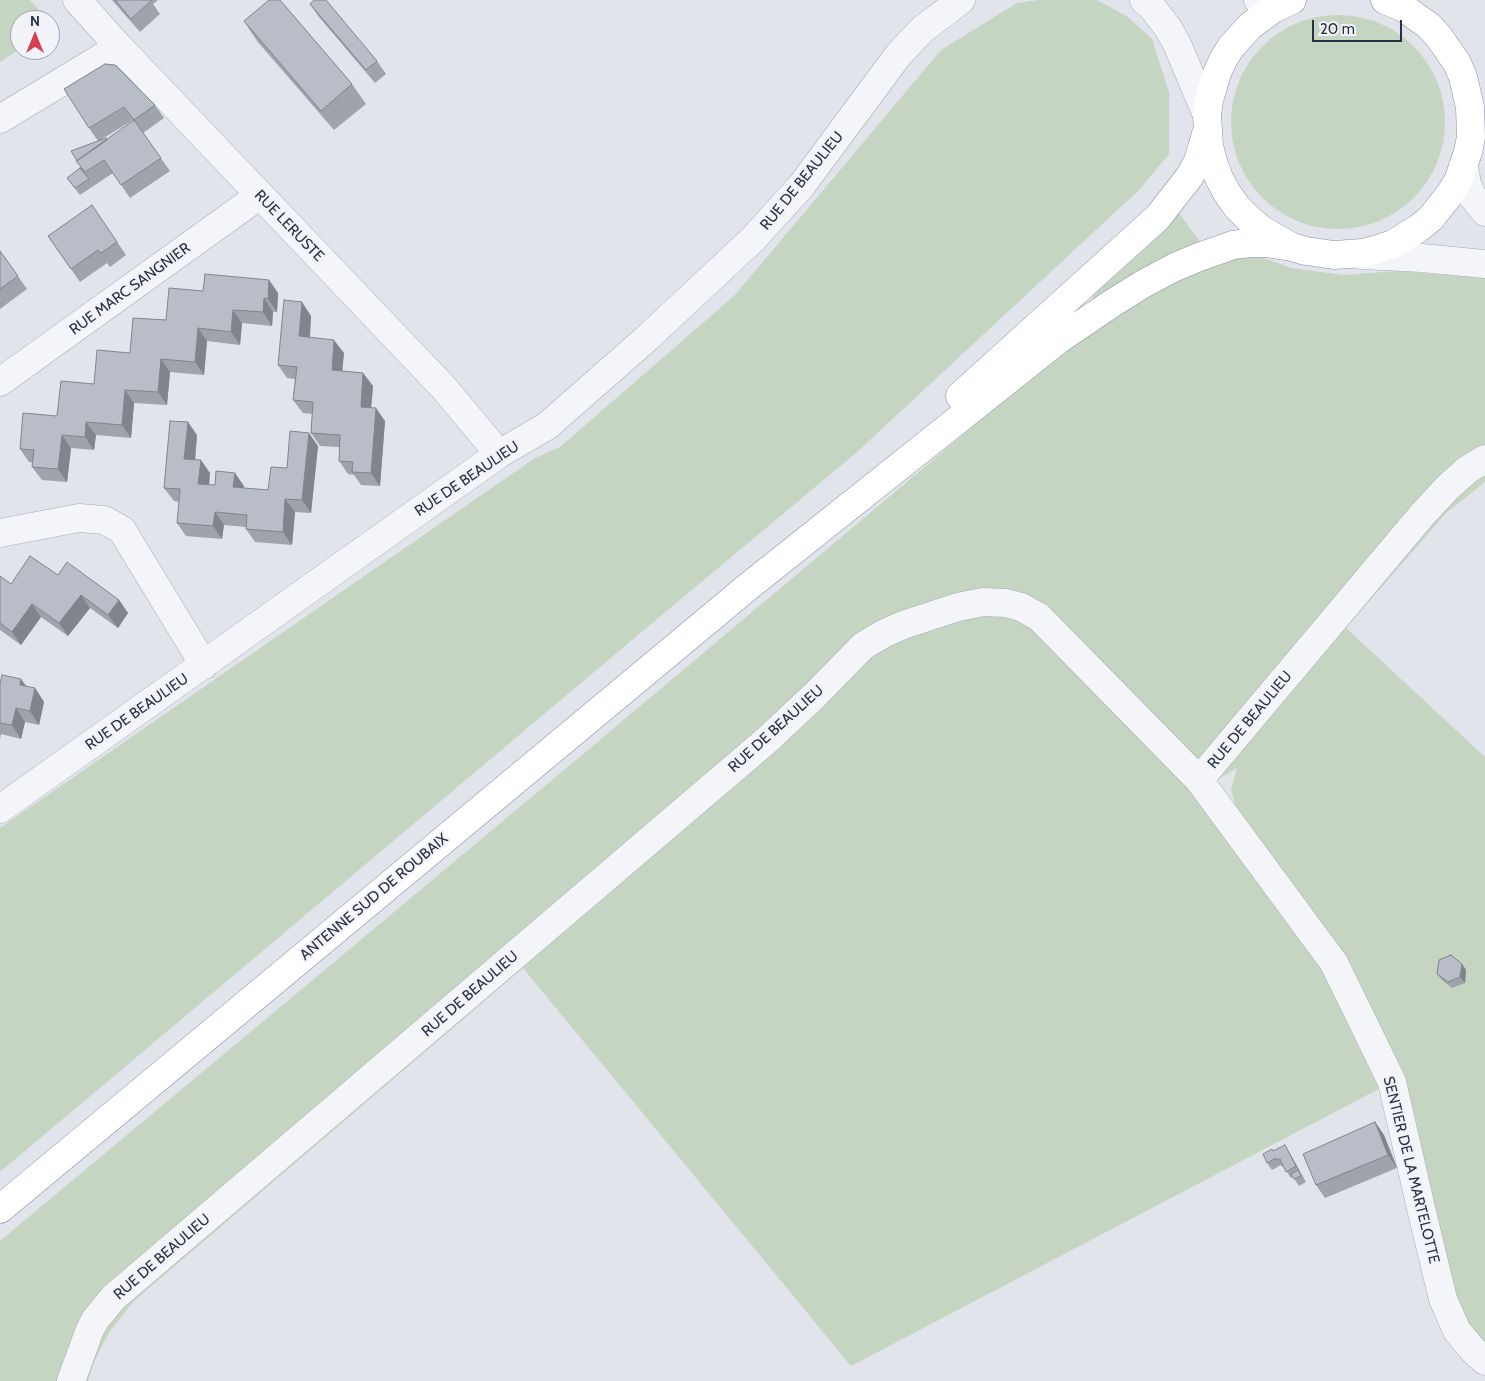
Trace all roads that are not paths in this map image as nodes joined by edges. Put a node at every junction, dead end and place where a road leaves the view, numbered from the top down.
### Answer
1 (76, 0) edge
2 (961, 0) edge
3 (1144, 0) edge
4 (1258, 0) edge
5 (1267, 0) edge
6 (1292, 0) edge
7 (1385, 0) edge
8 (119, 47) junction
9 (1485, 78) edge
10 (0, 119) edge
11 (1207, 122) junction
12 (1471, 122) junction
13 (1464, 167) junction
14 (260, 195) junction
15 (1485, 212) edge
16 (1292, 246) junction
17 (1348, 255) junction
18 (1485, 264) edge
19 (0, 382) edge
20 (499, 454) junction
21 (1485, 459) edge
22 (0, 533) edge
23 (749, 586) junction
24 (204, 664) junction
25 (1199, 780) junction
26 (0, 809) edge
27 (0, 1209) edge
28 (1485, 1361) edge
29 (71, 1381) edge

1 - 8 street, RUE LERUSTE
2 - 20 street, RUE DE BEAULIEU
3 - 11 street
4 - 5 street
6 - 11 highway
7 - 12 highway
8 - 10 street
8 - 14 street, RUE LERUSTE
9 - 12 highway
11 - 16 highway
11 - 23 highway
12 - 13 highway
13 - 15 street
13 - 17 highway
14 - 19 street, RUE MARC SANGNIER
14 - 20 street, RUE LERUSTE
16 - 17 highway
16 - 23 highway
17 - 18 street
20 - 24 street, RUE DE BEAULIEU
21 - 25 street, RUE DE BEAULIEU
22 - 24 street
23 - 27 highway, ANTENNE SUD DE ROUBAIX
24 - 26 street, RUE DE BEAULIEU
25 - 28 street, SENTIER DE LA MARTELOTTE
25 - 29 street, RUE DE BEAULIEU

